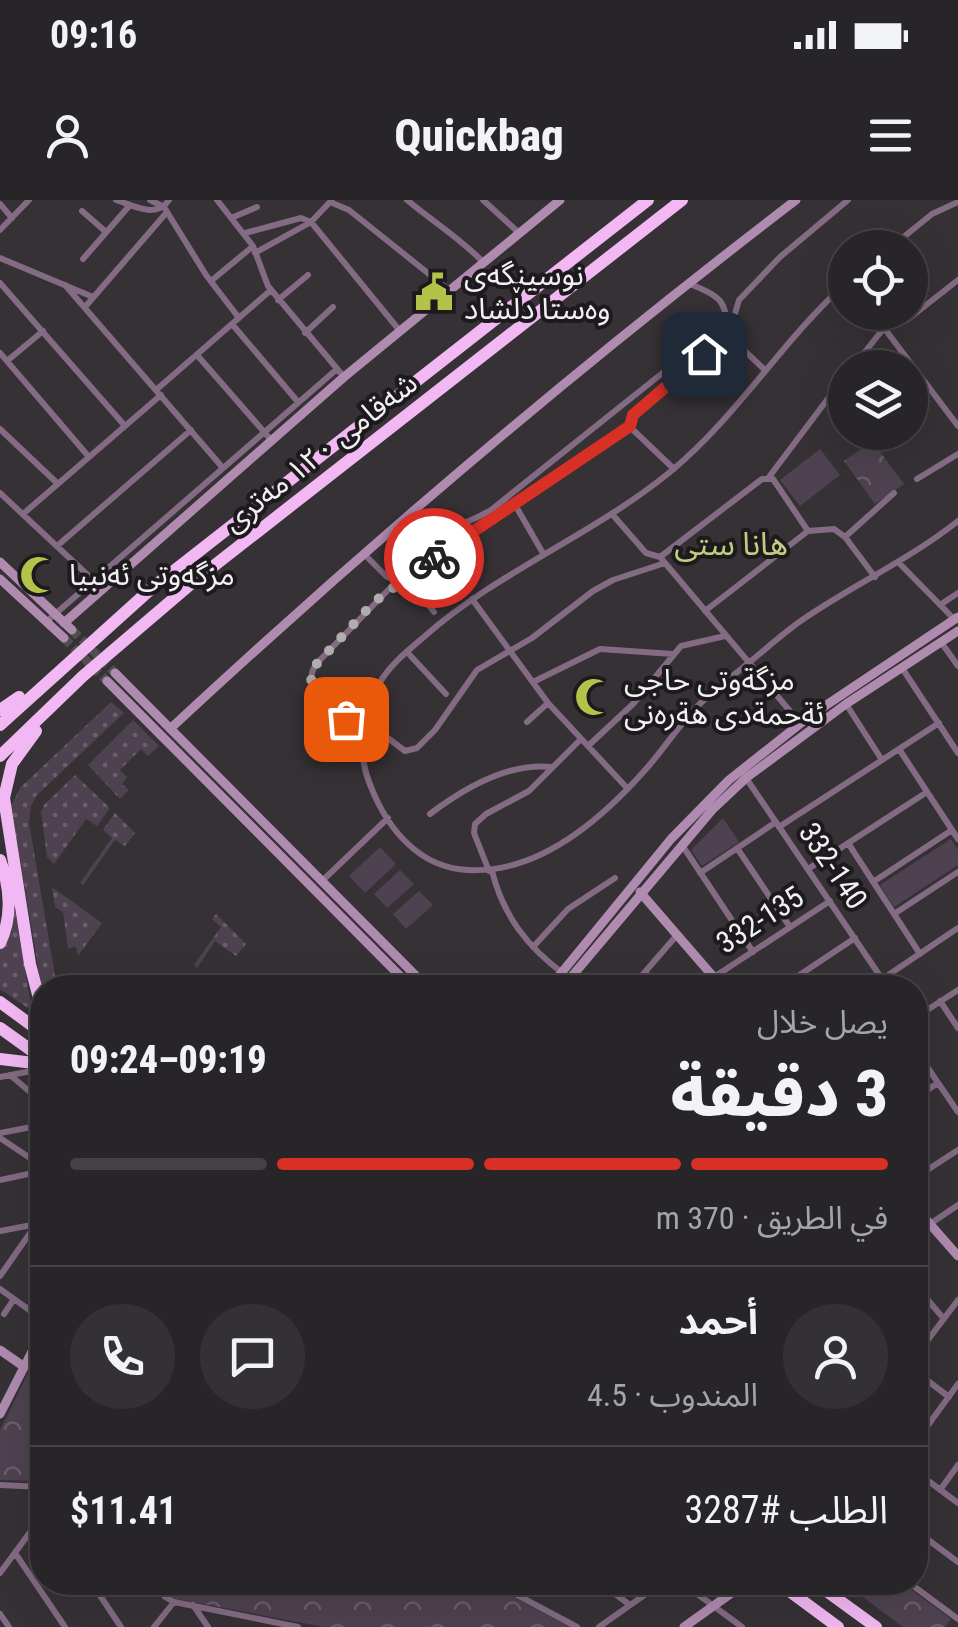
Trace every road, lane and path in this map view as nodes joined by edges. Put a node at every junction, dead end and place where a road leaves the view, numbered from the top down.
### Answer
1 (29, 200) edge
2 (116, 200) edge
3 (150, 200) edge
4 (406, 200) edge
5 (483, 200) edge
6 (560, 200) edge
7 (648, 200) edge
8 (682, 200) edge
9 (796, 200) edge
10 (848, 200) edge
11 (219, 201) edge
12 (331, 201) edge
13 (958, 202) edge
14 (130, 204) junction
15 (0, 205) edge
16 (167, 207) edge
17 (257, 207) dead end
18 (82, 211) dead end
19 (12, 218) junction
20 (231, 218) junction
21 (312, 222) junction
22 (0, 230) edge
23 (912, 230) edge
24 (106, 232) junction
25 (518, 232) junction
26 (244, 233) junction
27 (254, 250) junction
28 (0, 258) edge
29 (82, 259) dead end
30 (483, 262) junction
31 (308, 275) dead end
32 (211, 280) junction
33 (958, 280) edge
34 (0, 283) edge
35 (689, 283) junction
36 (66, 284) junction
37 (271, 290) junction
38 (448, 290) junction
39 (93, 298) junction
40 (278, 300) junction
41 (828, 300) edge
42 (928, 304) edge
43 (85, 306) junction
44 (332, 307) dead end
45 (236, 321) junction
46 (882, 330) edge
47 (886, 330) edge
48 (42, 331) junction
49 (400, 331) junction
50 (305, 332) junction
51 (727, 334) junction
52 (866, 350) edge
53 (0, 353) edge
54 (196, 356) junction
55 (7, 361) junction
56 (670, 367) dead end
57 (765, 370) junction
58 (340, 373) junction
59 (159, 393) junction
60 (828, 399) edge
61 (298, 402) junction
62 (125, 426) junction
63 (630, 426) junction
64 (958, 426) edge
65 (0, 429) edge
66 (192, 430) junction
67 (268, 436) junction
68 (958, 454) edge
69 (89, 457) junction
70 (222, 468) junction
71 (674, 469) junction
72 (769, 477) junction
73 (917, 479) dead end
74 (58, 483) junction
75 (0, 492) edge
76 (894, 493) dead end
77 (514, 503) junction
78 (411, 512) junction
79 (23, 514) junction
80 (612, 514) junction
81 (958, 521) edge
82 (808, 531) junction
83 (845, 537) junction
84 (57, 546) junction
85 (363, 553) junction
86 (544, 555) junction
87 (662, 560) junction
88 (0, 562) edge
89 (900, 563) junction
90 (0, 578) edge
91 (875, 578) junction
92 (93, 580) junction
93 (398, 582) junction
94 (958, 593) edge
95 (472, 599) junction
96 (940, 605) junction
97 (705, 611) junction
98 (434, 612) dead end
99 (54, 614) junction
100 (956, 618) edge
101 (46, 622) junction
102 (66, 630) junction
103 (958, 632) edge
104 (725, 636) junction
105 (941, 642) junction
106 (508, 650) junction
107 (406, 652) junction
108 (673, 654) junction
109 (748, 664) junction
110 (62, 666) junction
111 (958, 666) edge
112 (902, 668) junction
113 (83, 676) junction
114 (532, 682) junction
115 (446, 694) dead end
116 (548, 703) junction
117 (846, 704) junction
118 (0, 710) edge
119 (364, 722) junction
120 (527, 722) dead end
121 (939, 723) junction
122 (800, 724) junction
123 (0, 725) edge
124 (171, 728) junction
125 (581, 739) junction
126 (588, 746) junction
127 (899, 749) junction
128 (958, 753) edge
129 (0, 756) edge
130 (882, 760) junction
131 (552, 768) junction
132 (746, 778) junction
133 (628, 788) junction
134 (927, 792) junction
135 (430, 814) dead end
136 (388, 818) junction
137 (778, 825) junction
138 (952, 830) junction
139 (958, 839) edge
140 (848, 843) junction
141 (682, 845) junction
142 (737, 848) junction
143 (0, 860) edge
144 (808, 869) junction
145 (490, 871) junction
146 (958, 872) edge
147 (700, 873) junction
148 (615, 878) dead end
149 (322, 881) junction
150 (873, 882) junction
151 (640, 892) junction
152 (830, 902) junction
153 (345, 903) junction
154 (336, 912) junction
155 (894, 914) junction
156 (790, 927) junction
157 (958, 928) edge
158 (677, 934) junction
159 (855, 938) junction
160 (0, 943) edge
161 (533, 947) junction
162 (753, 952) junction
163 (920, 954) junction
164 (645, 972) junction
165 (565, 974) junction
166 (33, 975) edge
167 (399, 975) edge
168 (415, 975) edge
169 (642, 975) edge
170 (647, 975) edge
171 (712, 975) edge
172 (717, 975) edge
173 (800, 975) edge
174 (879, 975) edge
175 (888, 975) edge
176 (958, 990) edge
177 (940, 1001) junction
178 (0, 1002) edge
179 (928, 1009) edge
180 (30, 1024) edge
181 (0, 1028) edge
182 (958, 1028) edge
183 (30, 1054) edge
184 (0, 1059) edge
185 (30, 1063) edge
186 (30, 1068) edge
187 (928, 1068) edge
188 (10, 1076) junction
189 (0, 1077) edge
190 (938, 1083) junction
191 (928, 1090) edge
192 (30, 1092) edge
193 (958, 1112) edge
194 (30, 1128) edge
195 (0, 1136) edge
196 (958, 1150) edge
197 (30, 1160) edge
198 (928, 1170) edge
199 (30, 1172) edge
200 (0, 1180) edge
201 (958, 1206) edge
202 (928, 1222) edge
203 (30, 1223) edge
204 (930, 1224) junction
205 (0, 1231) edge
206 (30, 1234) edge
207 (958, 1256) edge
208 (0, 1276) edge
209 (0, 1289) edge
210 (14, 1300) junction
211 (928, 1300) edge
212 (958, 1300) edge
213 (30, 1311) edge
214 (4, 1314) dead end
215 (944, 1319) junction
216 (928, 1340) edge
217 (0, 1350) edge
218 (30, 1355) edge
219 (23, 1366) junction
220 (928, 1381) edge
221 (958, 1384) edge
222 (949, 1397) junction
223 (0, 1414) edge
224 (928, 1421) edge
225 (958, 1465) edge
226 (928, 1481) edge
227 (4, 1486) edge
228 (30, 1487) edge
229 (940, 1490) junction
230 (0, 1496) edge
231 (958, 1504) edge
232 (30, 1532) edge
233 (928, 1540) edge
234 (15, 1553) junction
235 (958, 1562) edge
236 (0, 1572) edge
237 (30, 1575) edge
238 (43, 1595) edge
239 (100, 1595) edge
240 (163, 1595) edge
241 (517, 1595) edge
242 (617, 1595) edge
243 (645, 1595) edge
244 (699, 1595) edge
245 (729, 1595) edge
246 (795, 1595) edge
247 (832, 1595) edge
248 (926, 1595) edge
249 (174, 1602) junction
250 (193, 1605) junction
251 (630, 1605) junction
252 (714, 1606) junction
253 (0, 1614) edge
254 (256, 1618) junction
255 (958, 1619) edge
256 (9, 1627) edge
257 (65, 1627) edge
258 (121, 1627) edge
259 (154, 1627) edge
260 (208, 1627) edge
261 (261, 1627) edge
262 (298, 1627) edge
263 (577, 1627) edge
264 (599, 1627) edge
265 (684, 1627) edge
266 (742, 1627) edge
267 (838, 1627) edge
268 (876, 1627) edge
269 (952, 1627) edge

1 - 19 street
2 - 14 street
3 - 16 street
4 - 30 street
5 - 25 street
6 - 25 street
7 - 110 highway, شەقامی ١٢٠ مەتری
8 - 113 highway, شەقامی ١٢٠ مەتری
9 - 35 street
10 - 51 street
11 - 20 street
12 - 21 street
12 - 38 street
13 - 23 street
14 - 16 street
14 - 24 street
15 - 19 street
16 - 32 street
16 - 39 street
17 - 20 street
18 - 24 street
19 - 22 street
20 - 26 street
21 - 26 street
21 - 27 street
21 - 49 street
24 - 29 street
25 - 30 street
26 - 27 street
27 - 32 street
27 - 37 street
28 - 36 street
30 - 38 street
31 - 40 street
32 - 45 street
33 - 42 street
34 - 48 street
35 - 51 street
35 - 78 street
36 - 39 street
36 - 43 street
37 - 40 street
37 - 45 street
38 - 49 street
39 - 43 street
40 - 50 street
41 - 57 street
43 - 59 street
44 - 50 street
45 - 54 street
45 - 61 street
46 - 52 street
47 - 64 street
48 - 55 street
48 - 62 street
49 - 58 street
50 - 58 street
51 - 57 street
51 - 63 street
53 - 55 street
54 - 59 street
54 - 67 street
55 - 69 street
56 - 78 street
57 - 71 street
58 - 61 street
58 - 67 street
59 - 62 street
59 - 66 street
60 - 72 street
61 - 67 street
62 - 69 street
63 - 71 street
63 - 77 street
65 - 74 street
66 - 70 street
66 - 84 street
67 - 70 street
67 - 102 street
68 - 73 street
69 - 74 street
70 - 92 street
71 - 80 street
72 - 82 street
72 - 87 street
74 - 79 street
75 - 79 street
76 - 83 street
77 - 86 street
77 - 93 street
78 - 85 street
79 - 84 street
80 - 86 street
80 - 87 street
81 - 89 street
82 - 83 street
82 - 97 street
83 - 91 street
84 - 92 street
85 - 93 street
85 - 124 street
86 - 95 street
87 - 97 street
87 - 106 street
88 - 99 street
89 - 91 street
89 - 96 street
90 - 101 street
91 - 109 street
92 - 99 street
93 - 98 street
93 - 119 street
94 - 96 street
95 - 106 street
95 - 107 street
96 - 100 street
97 - 104 street
99 - 101 street
99 - 102 street
100 - 122 street
101 - 102 street
103 - 105 street
104 - 108 street
104 - 109 street
105 - 111 street
105 - 112 street
106 - 114 street
106 - 119 street
107 - 115 street
107 - 119 street
108 - 114 street
108 - 126 street
109 - 122 street
109 - 133 street
110 - 118 highway
110 - 123 highway, شەقامی ١٢٠ مەتری
112 - 117 street
112 - 121 street
113 - 129 highway, شەقامی ١٢٠ مەتری
113 - 166 highway
114 - 116 street
116 - 120 street
116 - 125 street
117 - 130 street
117 - 132 street
119 - 136 street
121 - 127 street
121 - 128 street
122 - 165 street
124 - 149 street
124 - 154 street
125 - 126 street
125 - 131 street
126 - 133 street
127 - 130 street
127 - 134 street
130 - 137 street
131 - 135 street
131 - 145 street
132 - 137 street, 332-140
132 - 141 street
133 - 145 street
134 - 138 street
134 - 140 street
136 - 145 street
136 - 149 street
137 - 142 street
137 - 144 street, 332-140
138 - 139 street
138 - 150 street
140 - 144 street
140 - 150 street
141 - 147 street
141 - 151 street
142 - 147 street
142 - 156 street
143 - 160 highway
144 - 152 street, 332-140
145 - 161 street
146 - 155 street
147 - 162 street
148 - 161 street
149 - 153 street
150 - 155 street
151 - 158 street
151 - 165 street
152 - 156 street, 332-135
152 - 159 street, 332-140
153 - 154 street
153 - 168 street
154 - 167 street
155 - 163 street
156 - 162 street, 332-135
157 - 163 street
158 - 164 street
158 - 171 street
159 - 173 street
159 - 174 street, 332-140
161 - 165 street
162 - 172 street, 332-135
163 - 175 street
164 - 169 street
164 - 170 street
176 - 177 street
177 - 179 street
177 - 182 street
178 - 180 highway
181 - 183 highway
184 - 185 highway
186 - 188 street
187 - 190 street
188 - 189 street
188 - 192 street
190 - 191 street
190 - 193 street
194 - 195 street
195 - 197 street
196 - 198 street
199 - 200 street
201 - 204 street
202 - 204 street
203 - 205 street
204 - 207 street
206 - 208 street
209 - 210 street
210 - 213 street
210 - 214 street
211 - 215 street
212 - 215 street
215 - 216 street
217 - 219 street
218 - 219 street
219 - 223 street
220 - 222 street
221 - 222 street
222 - 224 street
225 - 229 street
226 - 229 street
227 - 228 street
227 - 230 street
229 - 231 street
232 - 234 street
233 - 235 street
234 - 236 street
234 - 237 street
238 - 257 street
239 - 258 street
240 - 249 street
241 - 263 street
242 - 251 street
243 - 251 street
244 - 252 street
245 - 252 street
246 - 267 highway
247 - 268 highway
248 - 255 street
249 - 250 street
249 - 259 street
250 - 254 street
250 - 260 street
251 - 264 street
252 - 265 street
252 - 266 street
253 - 256 street
254 - 261 street
254 - 262 street
255 - 269 street

